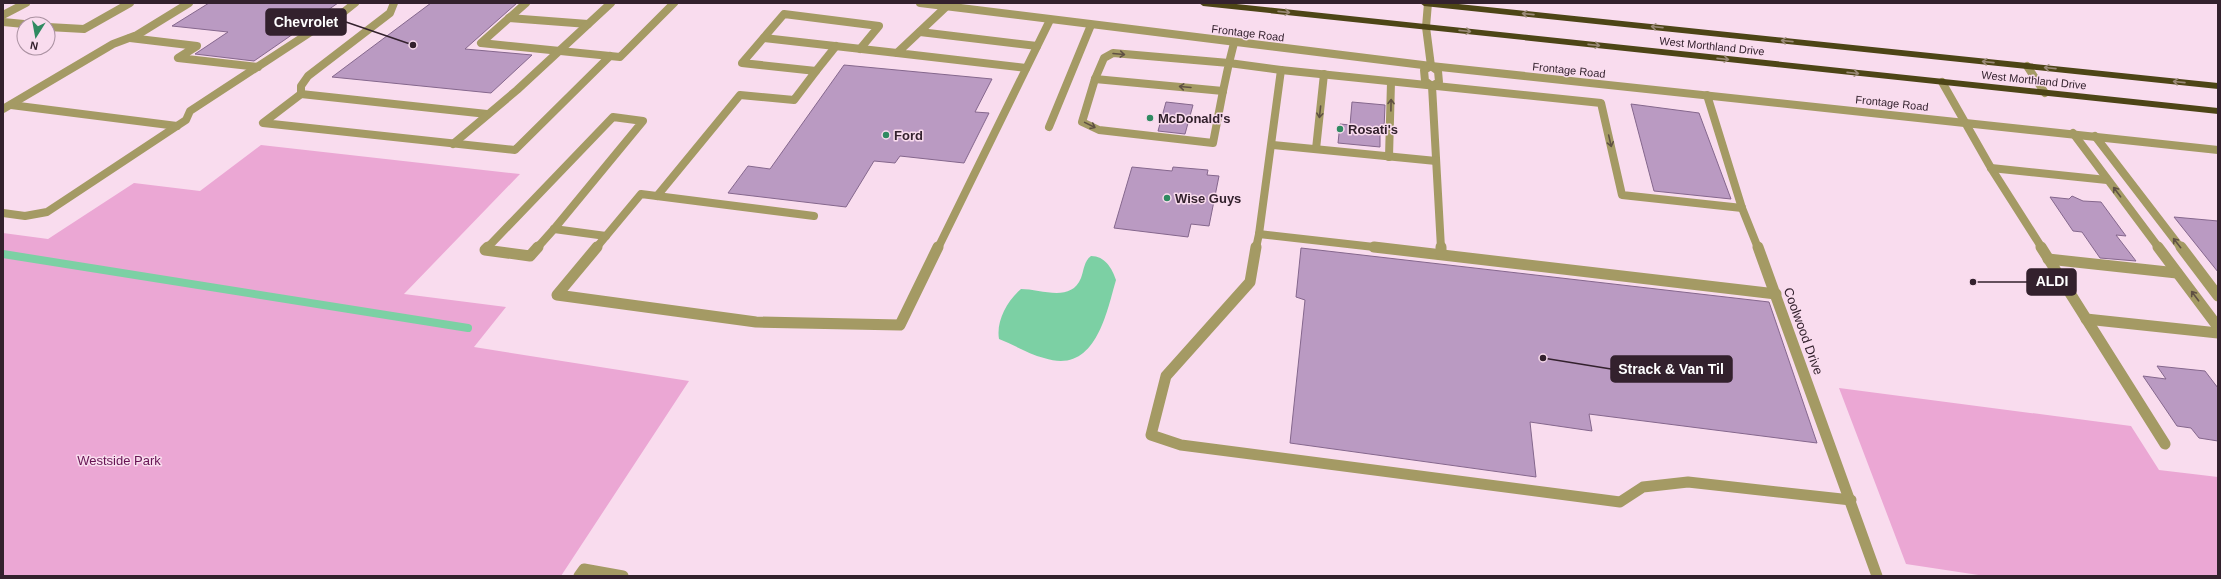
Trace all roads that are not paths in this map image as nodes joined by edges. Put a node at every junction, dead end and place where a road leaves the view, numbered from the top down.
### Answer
1 (26, 3) edge
2 (130, 3) edge
3 (189, 3) edge
4 (355, 3) edge
5 (394, 3) edge
6 (526, 3) edge
7 (611, 3) edge
8 (674, 3) edge
9 (920, 3) edge
10 (1204, 3) edge
11 (1424, 3) edge
12 (1428, 3) edge
13 (948, 5) edge
14 (3, 15) edge
15 (509, 18) junction
16 (1050, 20) junction
17 (3, 22) edge
18 (16, 23) edge
19 (588, 24) junction
20 (1091, 25) junction
21 (56, 27) edge
22 (1426, 27) junction
23 (920, 32) junction
24 (128, 38) junction
25 (764, 38) junction
26 (1234, 43) junction
27 (836, 46) junction
28 (1037, 46) junction
29 (860, 49) junction
30 (560, 50) junction
31 (897, 53) junction
32 (610, 56) junction
33 (1229, 64) junction
34 (1431, 66) junction
35 (2027, 66) junction
36 (258, 67) junction
37 (1026, 68) junction
38 (1281, 70) junction
39 (816, 71) junction
40 (1324, 74) junction
41 (1095, 79) junction
42 (1391, 82) junction
43 (1942, 82) junction
44 (1432, 86) junction
45 (2218, 86) edge
46 (1224, 91) junction
47 (2045, 93) junction
48 (300, 94) junction
49 (1707, 95) junction
50 (11, 105) junction
51 (3, 109) edge
52 (2218, 112) edge
53 (487, 114) junction
54 (1964, 122) junction
55 (177, 126) junction
56 (1049, 127) dead end
57 (2073, 133) junction
58 (2095, 136) junction
59 (453, 144) junction
60 (1273, 145) junction
61 (1316, 149) junction
62 (2218, 150) edge
63 (1389, 157) junction
64 (1436, 162) junction
65 (1991, 168) junction
66 (2107, 180) junction
67 (658, 196) junction
68 (1742, 208) junction
69 (3, 213) edge
70 (814, 216) dead end
71 (554, 228) junction
72 (1260, 234) junction
73 (606, 236) junction
74 (1441, 254) junction
75 (2048, 259) junction
76 (2177, 273) junction
77 (1776, 294) junction
78 (2218, 296) edge
79 (2086, 319) junction
80 (2218, 327) edge
81 (2218, 333) edge
82 (2165, 444) dead end
83 (1851, 500) junction
84 (581, 573) edge
85 (623, 576) edge
86 (1877, 576) edge

1 - 14 street
2 - 21 street
3 - 24 street
4 - 36 street
5 - 48 street
6 - 15 street
7 - 19 street
8 - 32 street
9 - 13 street, Frontage Road
10 -> 22 highway, West Morthland Drive
11 - 12 highway, West Morthland Drive
12 - 22 street
35 -> 12 highway, West Morthland Drive
13 - 16 street, Frontage Road
13 - 23 street
15 - 19 street
15 - 30 street
16 - 20 street, Frontage Road
16 - 28 street
17 - 18 street
19 - 30 street
20 - 26 street, Frontage Road
20 - 56 street
22 - 34 street
22 -> 43 highway, West Morthland Drive
23 - 28 street
23 - 31 street
24 - 36 street
24 - 50 street
25 - 27 street
25 - 29 street
25 - 39 street
26 - 33 street
26 - 34 street, Frontage Road
27 - 29 street
27 - 39 street
28 - 37 street
29 - 31 street
30 - 32 street
30 - 53 street
31 - 37 street
32 - 59 street
33 - 38 street
41 -> 33 street
33 - 46 street
34 - 44 street
34 - 44 street
34 - 49 street, Frontage Road
45 -> 35 highway, West Morthland Drive
35 - 47 street
36 - 55 street
37 - 73 street
38 - 40 street
38 - 60 street
39 - 67 street
40 - 42 street
40 -> 61 street
46 -> 41 street
41 -> 46 street
42 - 44 street
63 -> 42 street
43 - 47 highway, West Morthland Drive
43 - 54 street
44 - 64 street
44 -> 68 street
47 - 52 highway, West Morthland Drive
48 - 53 street
48 - 59 street
49 - 54 street, Frontage Road
49 - 68 street, Coolwood Drive
50 - 51 street
50 - 55 street
53 - 59 street
54 - 57 street, Frontage Road
54 - 65 street
55 - 69 street
57 - 58 street, Frontage Road
57 - 66 street
58 - 62 street, Frontage Road
78 -> 58 street
60 - 61 street
60 - 72 street
61 - 63 street
63 - 64 street
64 - 74 street
65 - 66 street
65 - 75 street
76 -> 66 street
67 - 70 street
67 - 73 street
68 - 77 street, Coolwood Drive
71 - 71 street
71 - 73 street
72 - 74 street
72 - 83 street
74 - 77 street
75 - 76 street
75 - 79 street
80 -> 76 street
77 - 83 street, Coolwood Drive
79 - 81 street
79 - 82 street
83 - 86 street, Coolwood Drive
84 - 85 street

